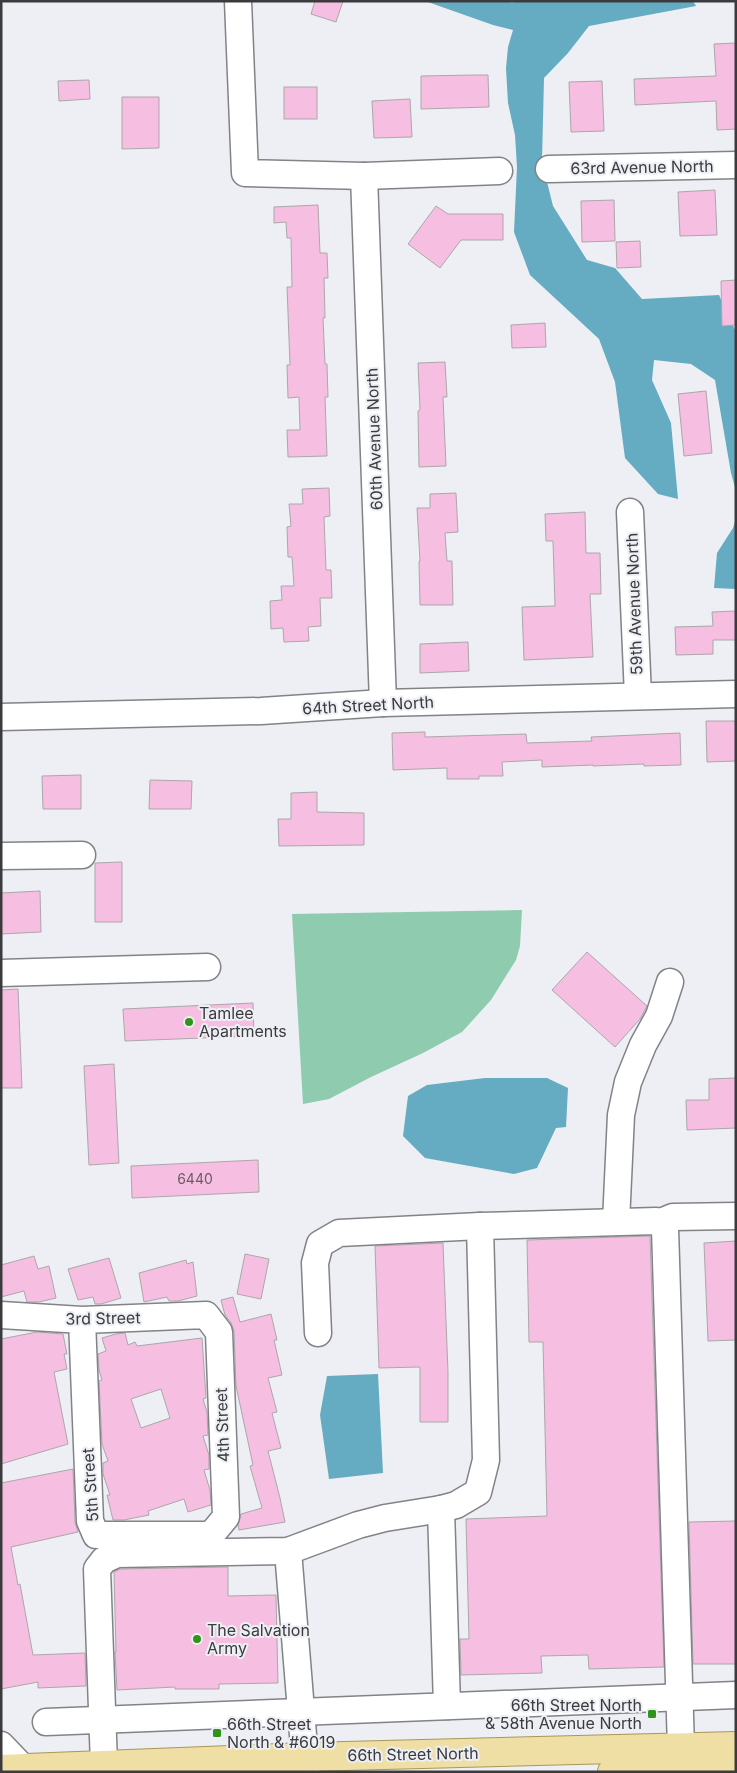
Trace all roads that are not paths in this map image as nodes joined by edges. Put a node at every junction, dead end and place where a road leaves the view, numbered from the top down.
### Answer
1 (238, 1) edge
2 (736, 165) edge
3 (549, 169) dead end
4 (499, 171) dead end
5 (364, 176) junction
6 (630, 512) dead end
7 (736, 694) edge
8 (638, 696) junction
9 (383, 703) junction
10 (1, 716) edge
11 (82, 855) dead end
12 (1, 856) edge
13 (207, 967) dead end
14 (1, 973) edge
15 (670, 982) dead end
16 (736, 1216) edge
17 (616, 1222) junction
18 (661, 1222) junction
19 (480, 1226) junction
20 (1, 1315) edge
21 (206, 1315) joint
22 (82, 1320) junction
23 (318, 1334) dead end
24 (440, 1509) junction
25 (212, 1535) joint
26 (288, 1550) junction
27 (736, 1694) edge
28 (680, 1697) junction
29 (447, 1706) junction
30 (302, 1712) junction
31 (102, 1720) junction
32 (46, 1722) dead end
33 (1, 1745) edge
34 (736, 1746) edge
35 (681, 1748) junction
36 (306, 1764) edge
37 (104, 1765) junction
38 (736, 1767) edge
39 (16, 1770) edge
40 (612, 1772) edge

1 - 5 street
2 - 3 street, 63rd Avenue North
4 - 5 street
5 - 9 street, 60th Avenue North
6 - 8 street, 59th Avenue North
7 - 8 street, 64th Street North
8 - 9 street, 64th Street North
9 - 10 street, 64th Street North
11 - 12 street
13 - 14 street
15 - 17 street
16 - 18 street
17 - 18 street
17 - 19 street
18 - 28 street
19 - 23 street
19 - 24 street
20 - 22 street, 3rd Street
21 - 22 street, 3rd Street
21 - 25 street, 4th Street
22 - 25 street, 5th Street
24 - 26 street
24 - 29 street
26 - 30 street
26 - 31 street
27 - 28 street
28 - 29 street
28 - 35 street
29 - 30 street
30 - 31 street
30 - 36 street
31 - 32 street
31 - 37 street
33 - 39 street
34 - 35 main road, 66th Street North
35 - 36 main road, 66th Street North
36 - 37 main road, 66th Street North
37 - 39 main road, 66th Street North
38 - 40 main road

